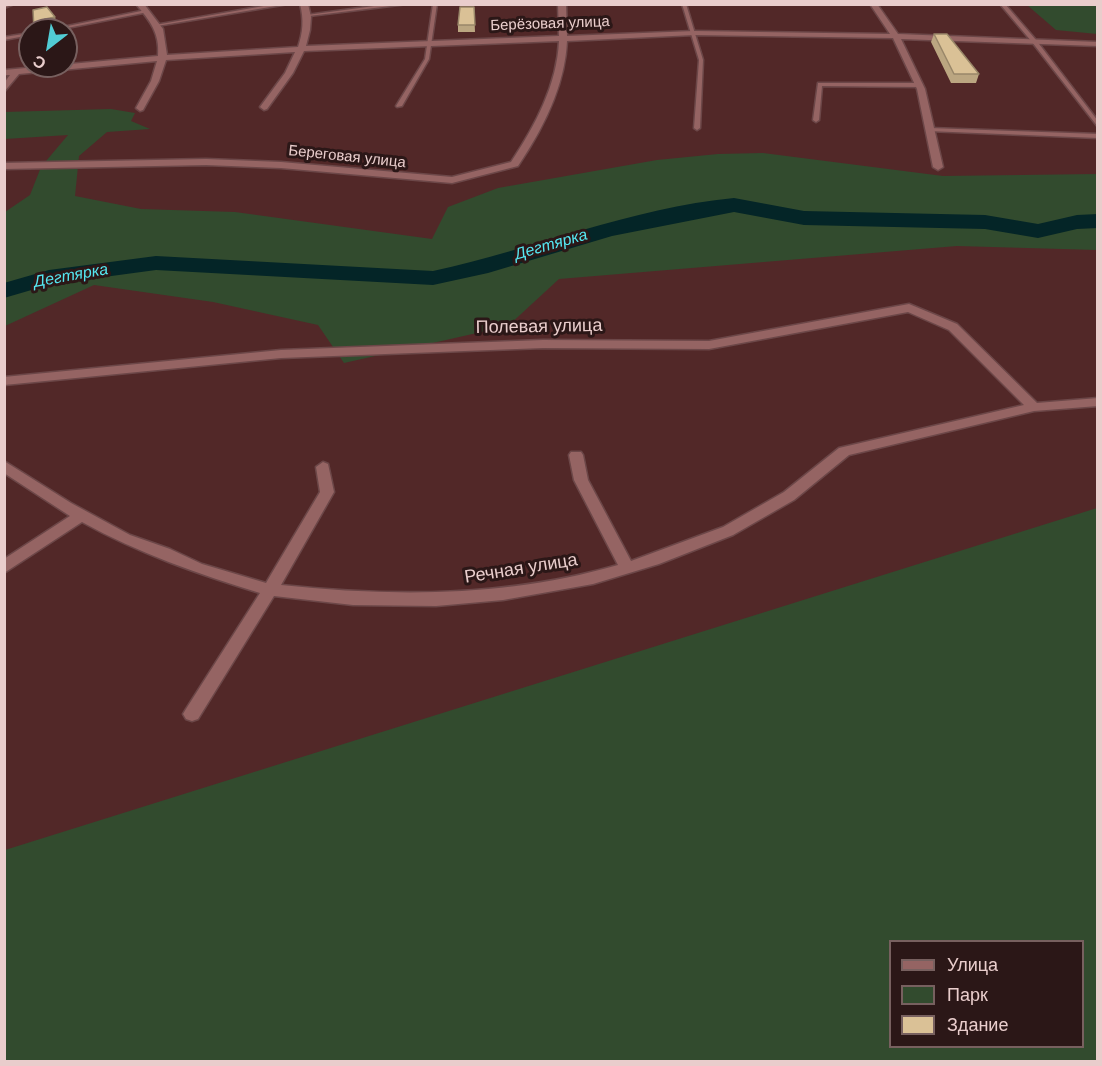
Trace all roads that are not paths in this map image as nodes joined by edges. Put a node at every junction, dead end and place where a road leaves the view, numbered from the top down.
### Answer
1 (12, 4) edge
2 (139, 4) edge
3 (286, 4) edge
4 (304, 4) edge
5 (405, 4) edge
6 (435, 4) edge
7 (562, 4) edge
8 (684, 4) edge
9 (873, 4) edge
10 (1002, 4) edge
11 (4, 7) edge
12 (146, 11) junction
13 (349, 11) junction
14 (309, 15) junction
15 (350, 20) dead end
16 (78, 24) edge
17 (157, 25) junction
18 (694, 33) junction
19 (897, 36) junction
20 (564, 37) junction
21 (1034, 41) junction
22 (430, 42) junction
23 (1098, 44) edge
24 (301, 49) junction
25 (165, 58) junction
26 (16, 73) junction
27 (4, 74) edge
28 (919, 85) junction
29 (4, 90) edge
30 (399, 106) dead end
31 (264, 107) dead end
32 (140, 108) dead end
33 (816, 120) dead end
34 (1098, 125) edge
35 (696, 128) dead end
36 (930, 130) junction
37 (1098, 136) edge
38 (4, 166) edge
39 (938, 167) dead end
40 (4, 381) edge
41 (1098, 402) edge
42 (1034, 407) junction
43 (576, 454) dead end
44 (4, 466) edge
45 (323, 467) dead end
46 (82, 515) junction
47 (4, 567) edge
48 (627, 568) junction
49 (270, 590) junction
50 (192, 714) dead end

1 - 11 lane
2 - 12 street
3 - 17 lane
4 - 14 street
5 - 13 lane
6 - 22 lane
7 - 20 street, Береговая улица
8 - 18 lane
9 - 19 street
10 - 21 lane
12 - 16 lane
12 - 17 street
13 - 14 lane
13 - 15 lane
14 - 24 street
17 - 25 street
18 - 19 street, Берёзовая улица
18 - 20 street, Берёзовая улица
18 - 35 lane
19 - 21 street, Берёзовая улица
19 - 28 street
20 - 22 street, Берёзовая улица
20 - 38 street, Береговая улица
21 - 23 street, Берёзовая улица
21 - 34 lane
22 - 24 street, Берёзовая улица
22 - 30 lane
24 - 25 street, Берёзовая улица
24 - 31 street
25 - 26 street, Берёзовая улица
25 - 32 street
26 - 27 street, Берёзовая улица
26 - 29 street
28 - 33 lane
28 - 36 street
36 - 37 lane
36 - 39 street
40 - 42 street, Полевая улица
41 - 42 street, Речная улица
42 - 48 street, Речная улица
43 - 48 street
44 - 46 street, Речная улица
45 - 49 street
46 - 47 street
46 - 49 street, Речная улица
48 - 49 street, Речная улица
49 - 50 street

